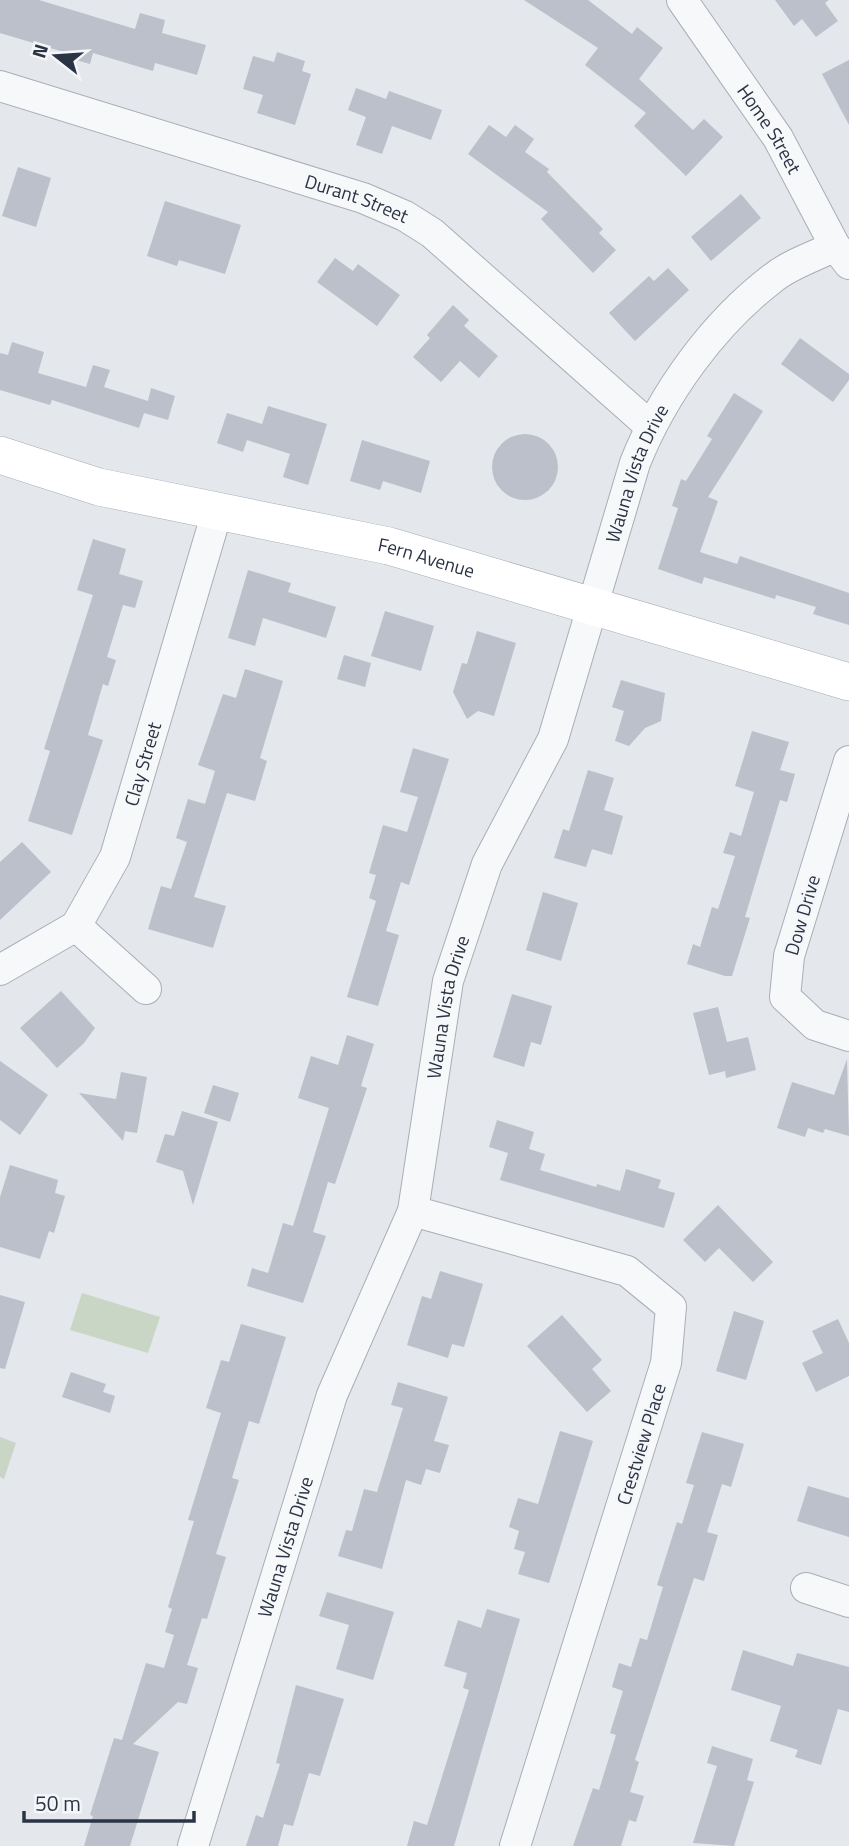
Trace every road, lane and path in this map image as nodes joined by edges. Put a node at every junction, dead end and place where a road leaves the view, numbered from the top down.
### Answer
1 (682, 0) edge
2 (0, 86) edge
3 (842, 255) edge
4 (650, 426) junction
5 (0, 455) edge
6 (217, 512) junction
7 (594, 605) junction
8 (849, 682) edge
9 (849, 761) edge
10 (76, 926) junction
11 (0, 970) edge
12 (146, 989) dead end
13 (849, 1036) edge
14 (413, 1210) junction
15 (806, 1588) dead end
16 (849, 1602) edge
17 (193, 1846) edge
18 (514, 1846) edge

1 - 3 street, Home Street
2 - 4 street, Durant Street
3 - 4 street, Wauna Vista Drive
4 - 7 street, Wauna Vista Drive
5 - 6 main road, Fern Avenue
6 - 7 main road, Fern Avenue
6 - 10 street, Clay Street
7 - 8 main road, Fern Avenue
7 - 14 street, Wauna Vista Drive
9 - 13 street, Dow Drive
10 - 11 street, Clay Street
10 - 12 street
14 - 17 street, Wauna Vista Drive
14 - 18 street, Crestview Place
15 - 16 street

